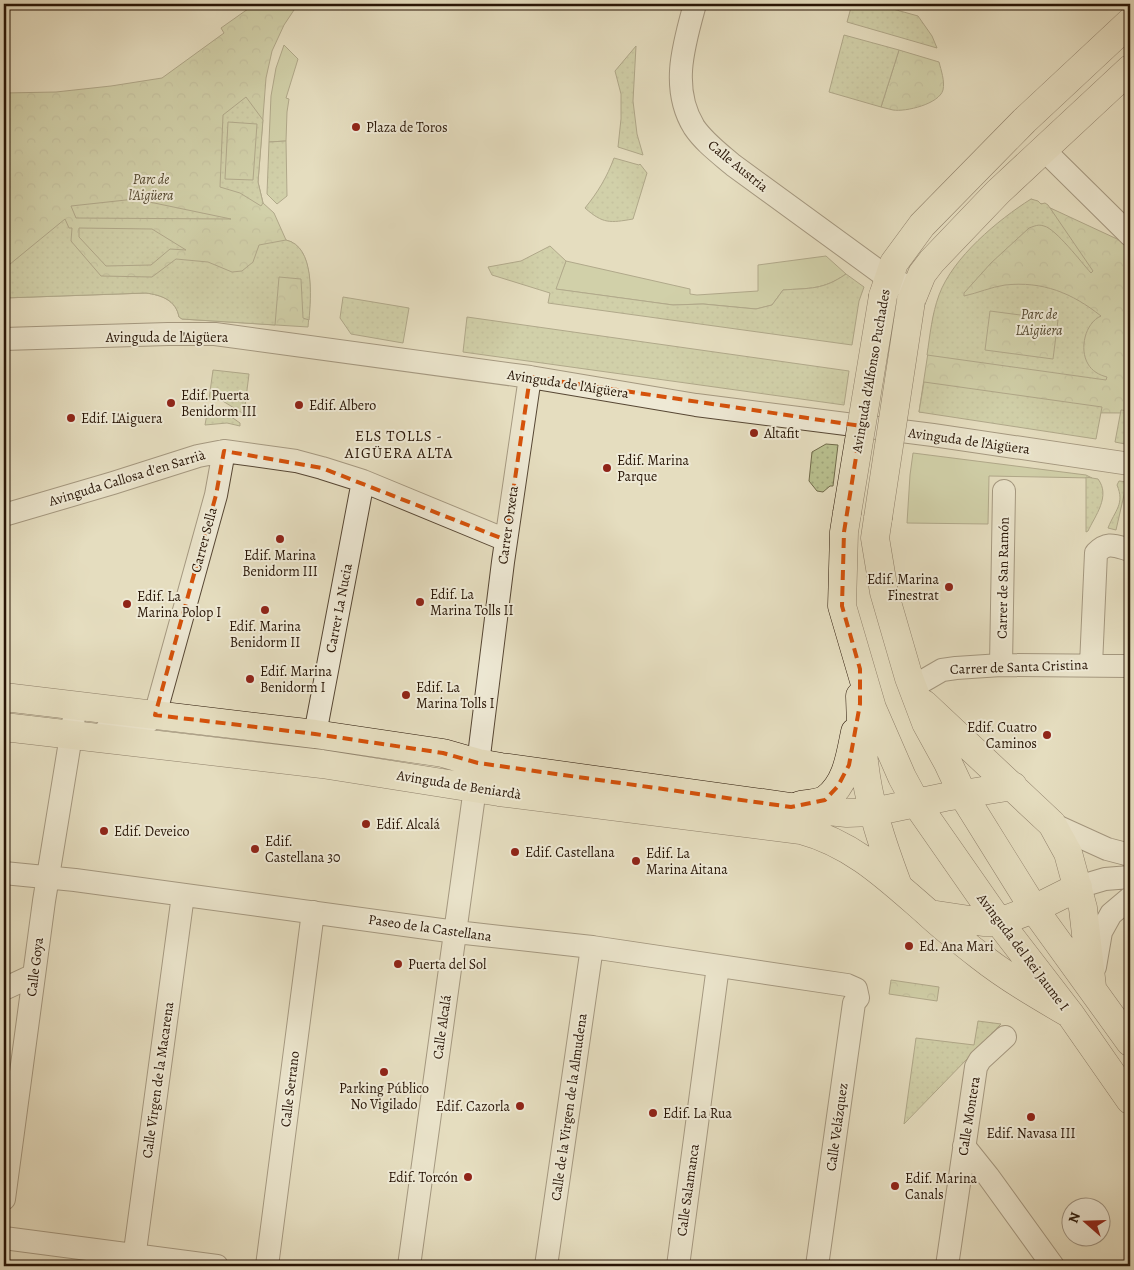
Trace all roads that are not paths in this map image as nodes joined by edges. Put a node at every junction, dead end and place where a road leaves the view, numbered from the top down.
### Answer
1 (695, 4) edge
2 (1130, 22) edge
3 (1130, 69) edge
4 (1057, 91) junction
5 (1044, 151) junction
6 (1130, 235) edge
7 (885, 287) junction
8 (913, 295) junction
9 (4, 338) edge
10 (530, 378) junction
11 (224, 450) junction
12 (1130, 464) edge
13 (362, 481) junction
14 (1004, 491) dead end
15 (4, 515) edge
16 (506, 540) junction
17 (1130, 550) edge
18 (1091, 665) junction
19 (1001, 666) junction
20 (1130, 666) edge
21 (860, 669) junction
22 (915, 693) junction
23 (4, 697) edge
24 (860, 704) junction
25 (155, 715) junction
26 (4, 716) edge
27 (73, 722) junction
28 (4, 727) edge
29 (315, 734) junction
30 (477, 775) junction
31 (1012, 786) junction
32 (963, 795) junction
33 (916, 803) junction
34 (791, 807) junction
35 (873, 812) junction
36 (1052, 824) junction
37 (1130, 856) edge
38 (4, 873) edge
39 (48, 877) junction
40 (1130, 877) edge
41 (898, 886) junction
42 (1078, 887) junction
43 (183, 895) junction
44 (1130, 898) edge
45 (1034, 909) junction
46 (313, 912) junction
47 (929, 914) junction
48 (999, 922) junction
49 (456, 932) junction
50 (592, 947) junction
51 (718, 966) junction
52 (34, 975) junction
53 (1092, 988) junction
54 (4, 989) edge
55 (856, 989) joint
56 (1070, 1014) junction
57 (1005, 1037) dead end
58 (1130, 1042) edge
59 (12, 1084) edge
60 (1130, 1100) edge
61 (964, 1146) junction
62 (5, 1186) edge
63 (4, 1238) edge
64 (134, 1260) edge
65 (217, 1266) edge
66 (267, 1266) edge
67 (409, 1266) edge
68 (546, 1266) edge
69 (678, 1266) edge
70 (817, 1266) edge
71 (947, 1266) edge
72 (1053, 1266) edge

1 - 7 street, Calle Austria
2 - 4 main road, Avinguda d'Alfonso Puchades
3 - 5 main road, Avinguda d'Alfonso Puchades
4 - 5 main road
4 - 7 main road, Avinguda d'Alfonso Puchades
5 - 6 street
5 - 8 main road, Avinguda d'Alfonso Puchades
7 - 8 street, Calle Austria
7 - 21 main road, Avinguda d'Alfonso Puchades, bridge
8 - 22 main road, Avinguda d'Alfonso Puchades, bridge
9 - 10 street, Avinguda de l'Aigüera
10 - 12 street, Avinguda de l'Aigüera
10 - 16 street, Carrer Orxeta
11 - 13 street, Avinguda Callosa d'en Sarrià
11 - 15 street, Avinguda Callosa d'en Sarrià
11 - 25 street, Carrer Sella
13 - 16 street, Avinguda Callosa d'en Sarrià
13 - 29 street, Carrer La Nucia
14 - 19 street, Carrer de San Ramón
16 - 30 street, Carrer Orxeta
17 - 18 street
18 - 19 street, Carrer de Santa Cristina
18 - 20 street, Carrer de Santa Cristina
19 - 22 street, Carrer de Santa Cristina
21 - 24 main road
21 - 33 main road, Avinguda d'Alfonso Puchades
22 - 31 main road
22 - 32 main road, Avinguda d'Alfonso Puchades
23 - 27 main road, Avinguda de Beniardà
24 - 34 main road
24 - 35 main road
25 - 27 main road, Avinguda de Beniardà
25 - 29 main road, Avinguda de Beniardà
26 - 27 street
27 - 28 main road, Avinguda de Beniardà
27 - 30 main road, Avinguda de Beniardà
27 - 39 street, Calle Goya
29 - 30 main road, Avinguda de Beniardà
30 - 34 main road, Avinguda de Beniardà
30 - 41 main road, Avinguda de Beniardà
30 - 49 street, Calle Alcalá
31 - 32 main road, Avinguda de Beniardà
31 - 36 main road
32 - 33 main road, Avinguda de Beniardà
32 - 45 main road
33 - 35 main road, Avinguda de Beniardà
33 - 48 main road, Avinguda del Rei Jaume I
34 - 35 main road, Avinguda de Beniardà
35 - 41 main road
36 - 37 street
36 - 42 main road
36 - 45 main road
38 - 39 street, Paseo de la Castellana
39 - 43 street, Paseo de la Castellana
39 - 52 street, Calle Goya
40 - 42 street
41 - 47 main road, Avinguda de Beniardà
42 - 45 main road
42 - 53 main road
43 - 46 street, Paseo de la Castellana
43 - 64 street, Calle Virgen de la Macarena
44 - 53 street
45 - 48 main road
45 - 53 main road
46 - 49 street, Paseo de la Castellana
46 - 66 street, Calle Serrano
47 - 48 main road
47 - 56 main road, Avinguda de Beniardà
48 - 56 main road, Avinguda del Rei Jaume I
49 - 50 street, Paseo de la Castellana
49 - 67 street, Calle Alcalá
50 - 51 street, Paseo de la Castellana
50 - 68 street, Calle de la Virgen de la Almudena
51 - 55 street, Paseo de la Castellana
51 - 69 street, Calle Salamanca
52 - 54 street
52 - 59 street, Calle Goya
53 - 58 main road
55 - 70 street, Calle Velázquez
56 - 60 main road, Avinguda del Rei Jaume I
57 - 61 street, Calle Montera
59 - 62 street, Calle Goya
61 - 71 street, Calle Montera
61 - 72 street
63 - 64 street
64 - 65 street

